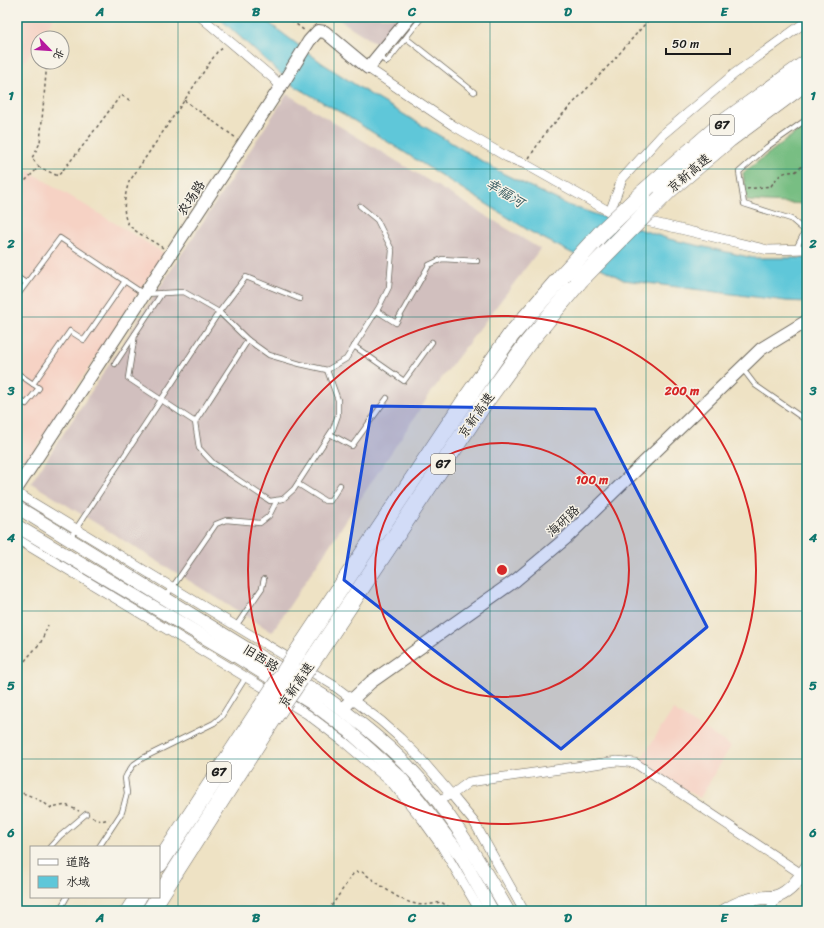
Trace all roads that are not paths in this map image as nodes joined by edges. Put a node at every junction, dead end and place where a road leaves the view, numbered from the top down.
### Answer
1 (201, 17) edge
2 (410, 17) edge
3 (422, 17) edge
4 (807, 20) edge
5 (406, 38) junction
6 (378, 56) junction
7 (807, 63) edge
8 (368, 68) junction
9 (807, 81) edge
10 (282, 85) junction
11 (474, 92) dead end
12 (807, 118) edge
13 (360, 206) dead end
14 (610, 212) junction
15 (796, 249) junction
16 (807, 249) edge
17 (477, 261) dead end
18 (17, 277) edge
19 (125, 281) junction
20 (26, 283) junction
21 (162, 293) junction
22 (144, 294) junction
23 (17, 296) edge
24 (300, 299) dead end
25 (377, 311) junction
26 (219, 312) junction
27 (807, 321) edge
28 (135, 334) junction
29 (248, 340) junction
30 (432, 342) dead end
31 (354, 346) junction
32 (115, 364) dead end
33 (742, 368) junction
34 (327, 370) junction
35 (17, 372) edge
36 (33, 384) junction
37 (17, 398) edge
38 (388, 398) dead end
39 (161, 400) junction
40 (807, 421) edge
41 (195, 422) junction
42 (330, 434) junction
43 (298, 484) junction
44 (340, 485) dead end
45 (17, 488) edge
46 (17, 493) edge
47 (277, 500) junction
48 (17, 507) edge
49 (17, 526) edge
50 (72, 534) junction
51 (17, 539) edge
52 (264, 579) dead end
53 (172, 588) junction
54 (164, 599) junction
55 (236, 626) junction
56 (310, 649) junction
57 (246, 677) junction
58 (352, 700) junction
59 (342, 709) junction
60 (267, 713) junction
61 (451, 794) junction
62 (437, 801) junction
63 (86, 814) road end
64 (51, 846) edge
65 (100, 846) edge
66 (160, 863) edge
67 (805, 873) edge
68 (160, 894) edge
69 (777, 897) junction
70 (66, 898) edge
71 (137, 898) edge
72 (158, 898) edge
73 (59, 911) edge
74 (129, 911) edge
75 (150, 911) edge
76 (480, 911) edge
77 (492, 911) edge
78 (508, 911) edge
79 (524, 911) edge
80 (724, 911) edge
81 (769, 911) edge

1 - 10 street
2 - 6 street
3 - 5 lane
4 - 14 street
5 - 6 lane
5 - 11 lane
6 - 8 street
7 - 56 highway, 京新高速 / G7, bridge
8 - 10 street, 农场路
8 - 14 street
9 - 56 highway, 京新高速 / G7, bridge
10 - 22 street, 农场路
12 - 15 lane
13 - 25 lane
14 - 15 street
15 - 16 street
17 - 25 lane
18 - 20 lane
19 - 20 lane
19 - 22 lane
19 - 36 lane
20 - 23 lane
21 - 22 lane
21 - 26 lane
21 - 28 lane
22 - 45 street, 农场路
24 - 26 lane
25 - 31 lane
26 - 29 lane
26 - 39 lane
27 - 33 street, 海研路
28 - 32 lane
28 - 39 lane
29 - 34 lane
29 - 41 lane
30 - 31 lane
31 - 34 lane
33 - 40 lane
33 - 58 street, 海研路
34 - 42 lane
35 - 36 lane
36 - 37 lane
38 - 42 lane
39 - 41 lane
39 - 50 lane
41 - 47 lane
42 - 43 lane
43 - 44 lane
43 - 47 lane
46 - 50 street
47 - 53 lane
48 - 50 main road, 旧西路
49 - 77 main road, 旧西路
50 - 53 street
50 - 54 main road, 旧西路
51 - 57 street
52 - 55 lane
53 - 54 lane
53 - 55 street
54 - 59 main road, 旧西路
55 - 58 street
56 - 60 highway, 京新高速 / G7, bridge
57 - 65 lane
57 - 76 street
58 - 59 street, 海研路
58 - 61 street
59 - 62 main road, 旧西路
60 - 66 highway, 京新高速 / G7
60 - 68 highway, 京新高速 / G7
61 - 62 street
61 - 67 street
61 - 79 street
62 - 78 main road, 旧西路
63 - 64 lane
67 - 69 main road
69 - 80 main road
69 - 81 street
70 - 73 lane
71 - 74 highway
72 - 75 highway, 京新高速 / G7

